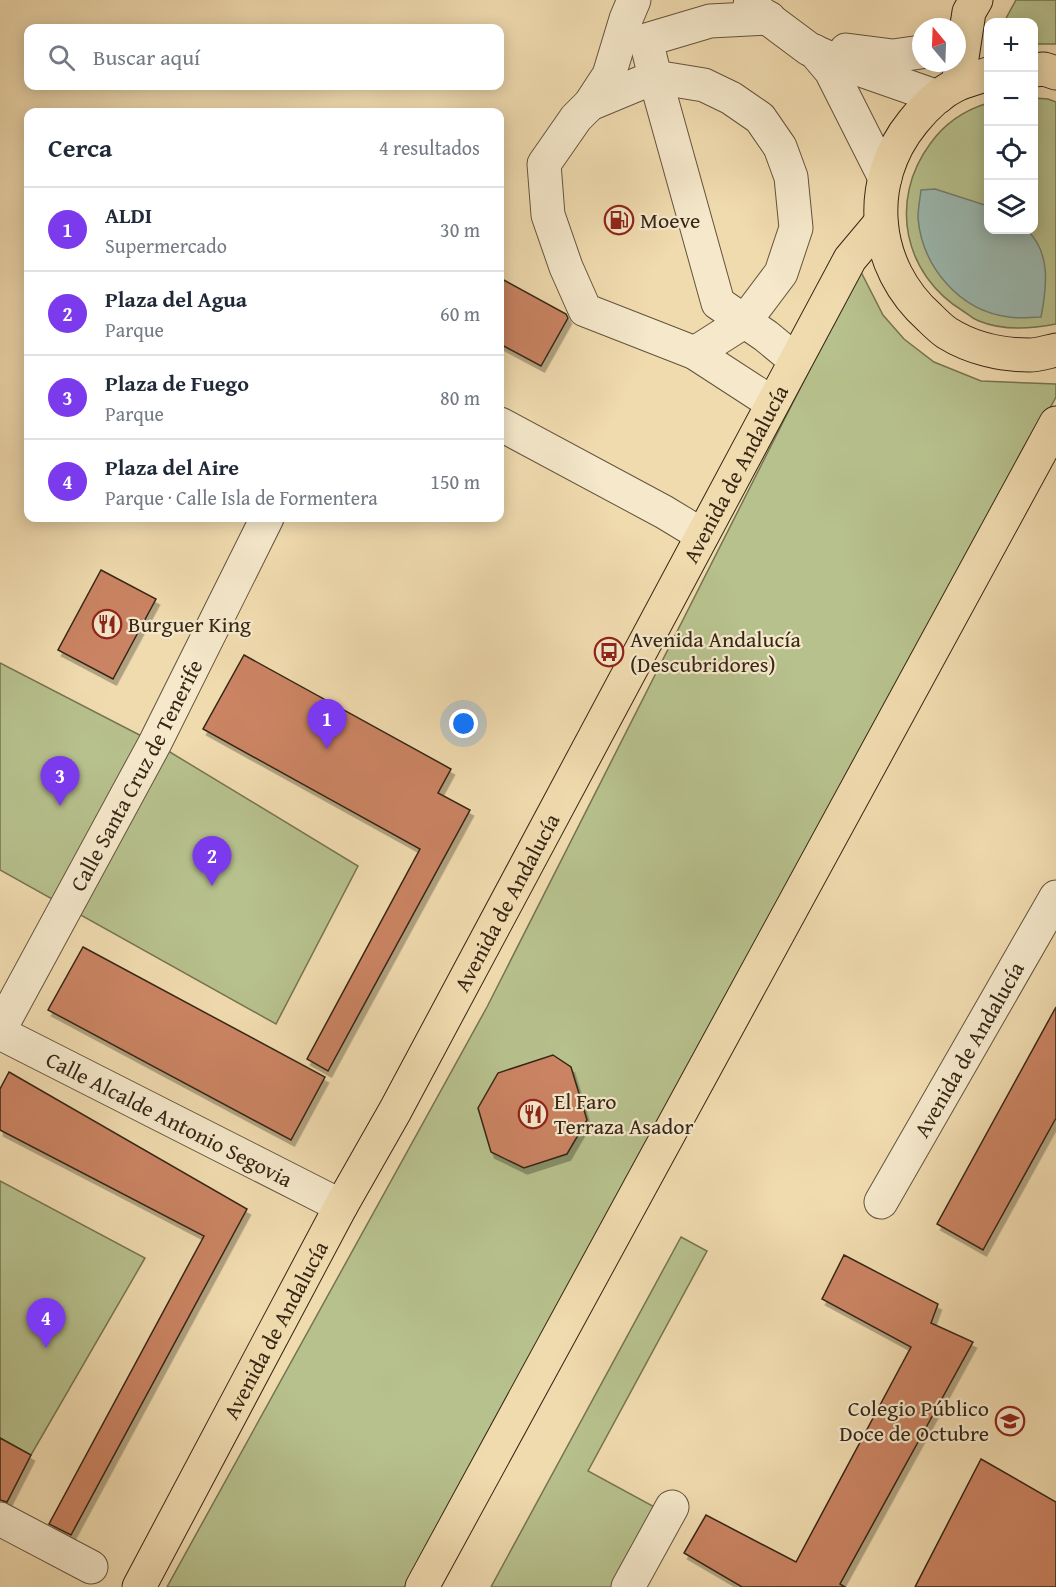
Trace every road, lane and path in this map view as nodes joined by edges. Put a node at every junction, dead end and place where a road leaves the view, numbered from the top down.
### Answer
1 (634, 0) edge
2 (756, 9) edge
3 (967, 13) edge
4 (814, 51) junction
5 (912, 53) edge
6 (1038, 70) edge
7 (1056, 73) edge
8 (655, 77) junction
9 (962, 85) edge
10 (590, 104) junction
11 (885, 177) junction
12 (881, 222) junction
13 (745, 321) junction
14 (1056, 350) edge
15 (695, 353) junction
16 (795, 360) junction
17 (772, 403) junction
18 (1056, 423) edge
19 (504, 426) edge
20 (265, 522) edge
21 (702, 535) junction
22 (1056, 897) edge
23 (0, 1031) edge
24 (881, 1202) dead end
25 (340, 1206) junction
26 (672, 1507) dead end
27 (0, 1519) edge
28 (90, 1567) dead end
29 (139, 1587) edge
30 (422, 1587) edge
31 (628, 1587) edge

1 - 10 street
2 - 4 street
2 - 8 street
3 - 9 main road
4 - 5 street
4 - 9 street
4 - 11 street
6 - 7 main road
8 - 10 street
8 - 13 street
8 - 13 street
9 - 11 main road
10 - 15 street
11 - 12 main road
12 - 14 main road
12 - 16 main road, Avenida de Andalucía
13 - 15 street
13 - 16 street
15 - 17 street
16 - 17 main road, Avenida de Andalucía
17 - 21 main road, Avenida de Andalucía
18 - 30 main road
19 - 21 street
20 - 23 street, Calle Santa Cruz de Tenerife
21 - 25 main road, Avenida de Andalucía
22 - 24 street, Avenida de Andalucía
23 - 25 street, Calle Alcalde Antonio Segovia
25 - 29 main road, Avenida de Andalucía
26 - 31 street
27 - 28 street

